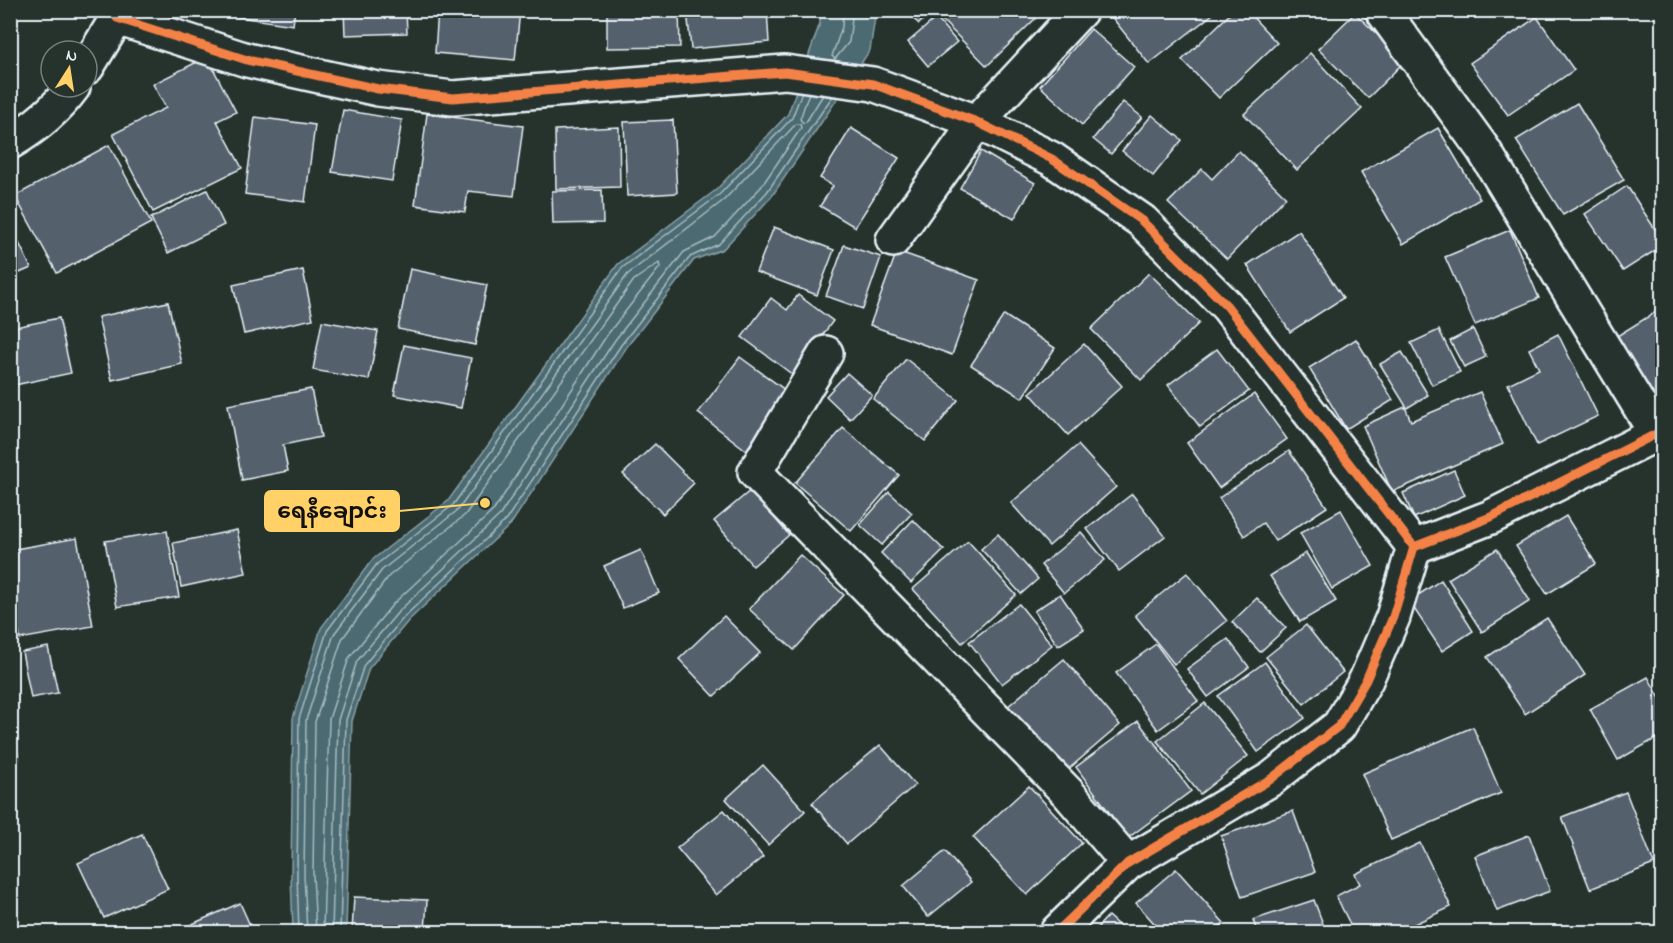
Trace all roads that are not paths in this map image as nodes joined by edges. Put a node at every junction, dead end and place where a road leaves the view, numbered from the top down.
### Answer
1 (1081, 10) edge
2 (1382, 10) edge
3 (118, 14) edge
4 (99, 46) edge
5 (64, 99) edge
6 (977, 122) junction
7 (10, 142) edge
8 (893, 240) dead end
9 (826, 353) dead end
10 (1660, 433) edge
11 (1414, 547) junction
12 (1128, 863) junction
13 (1057, 933) edge

1 - 6 street
2 - 10 street
3 - 4 street
3 - 6 street
5 - 7 street
6 - 8 street
6 - 11 street
9 - 12 street
10 - 11 street
11 - 12 street
12 - 13 street

